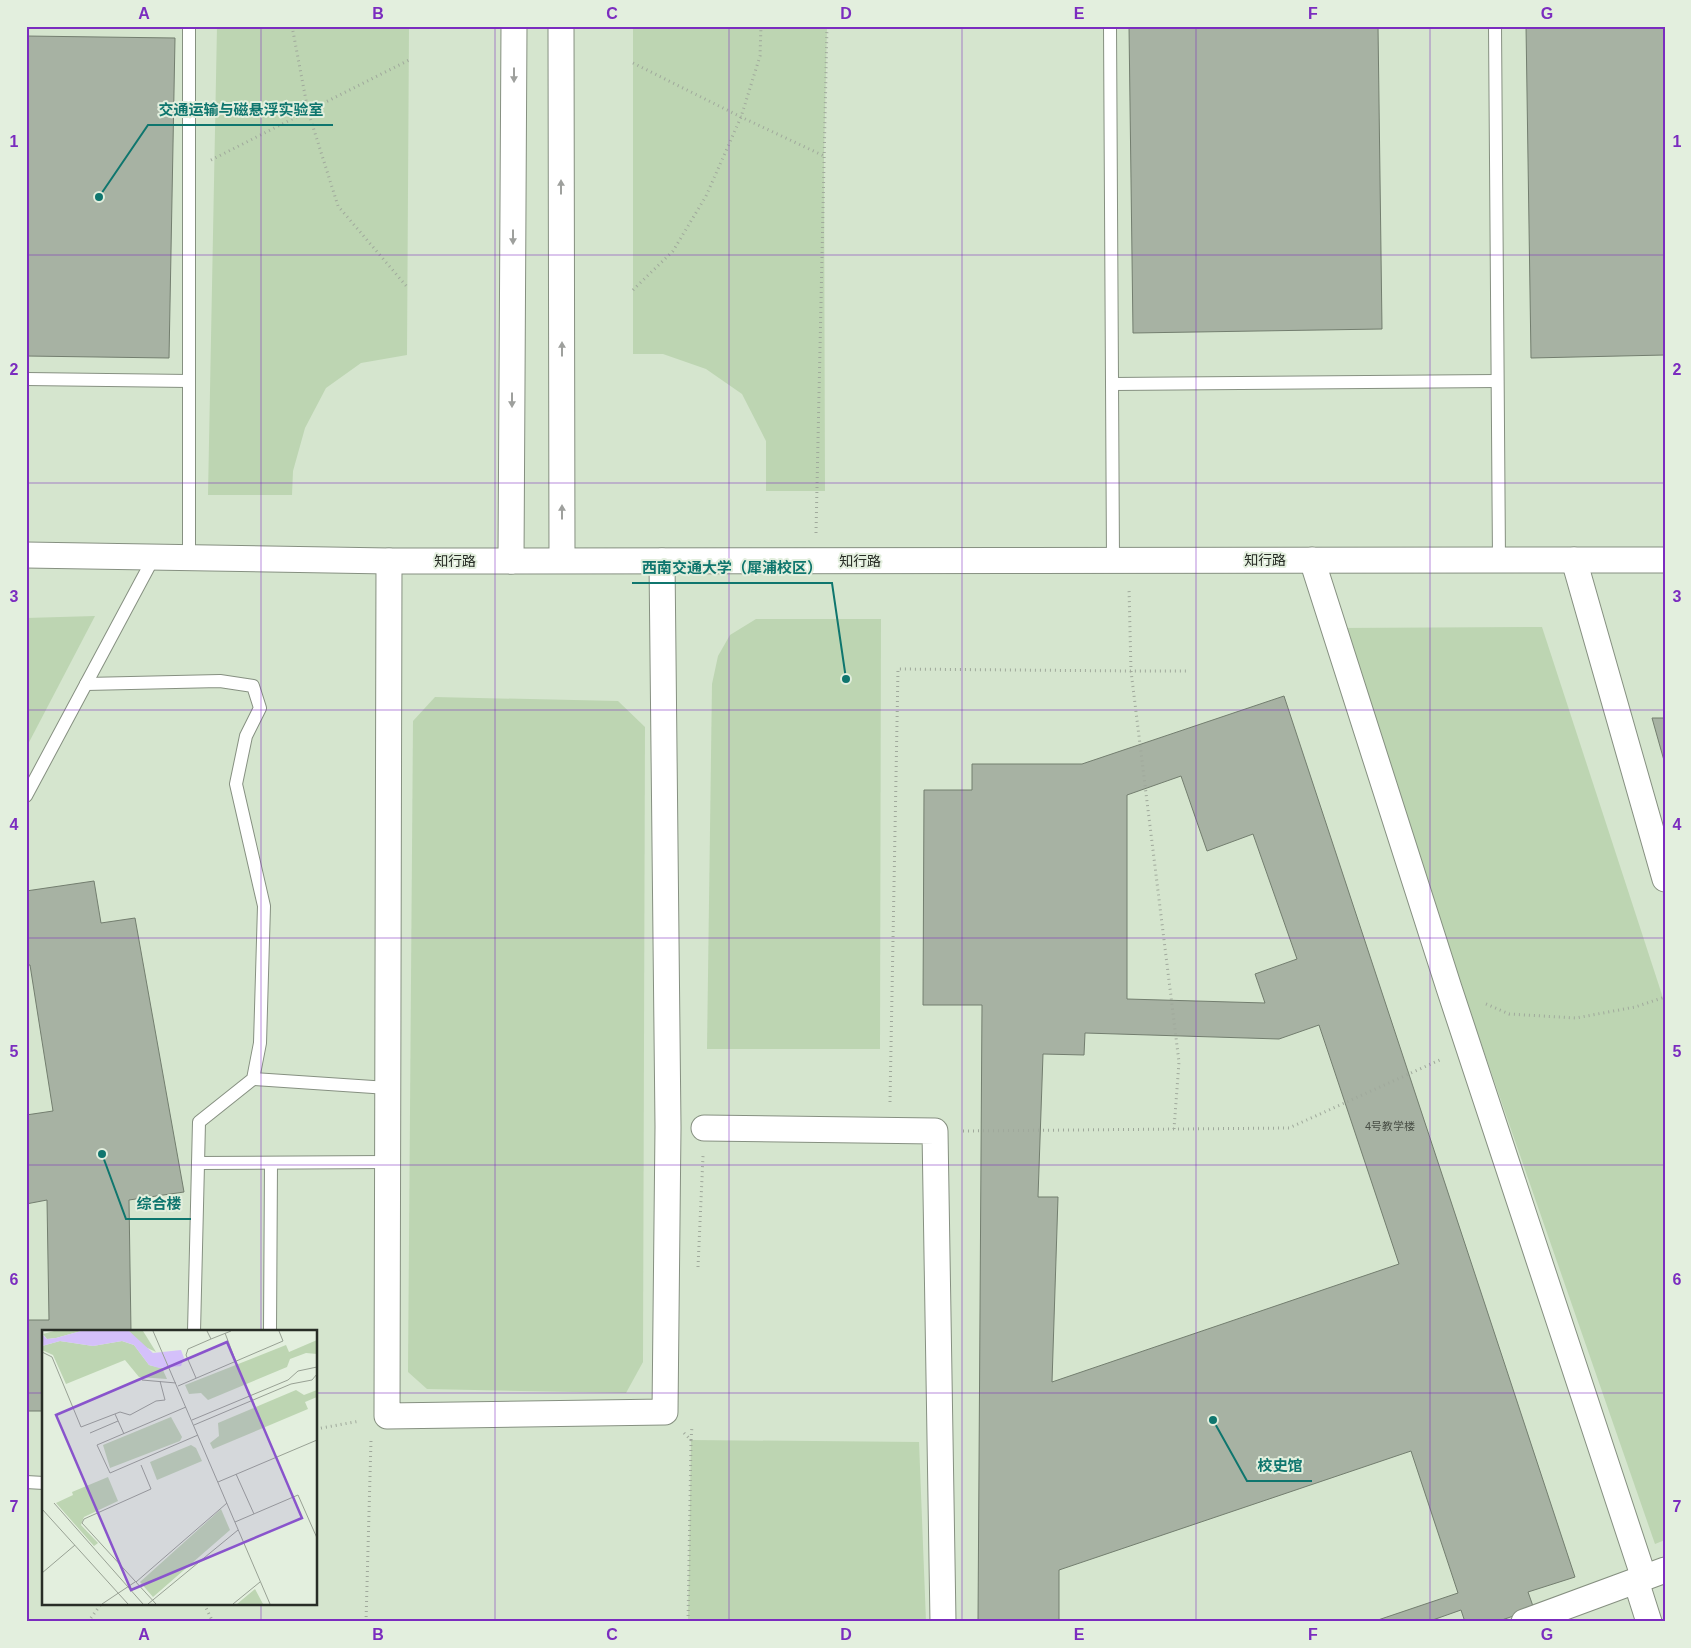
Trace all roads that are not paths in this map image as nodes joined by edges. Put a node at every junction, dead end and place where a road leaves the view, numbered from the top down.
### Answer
1 (189, 26) edge
2 (514, 26) edge
3 (561, 26) edge
4 (1110, 26) edge
5 (1495, 26) edge
6 (26, 379) edge
7 (189, 381) junction
8 (1497, 381) junction
9 (1112, 384) junction
10 (26, 555) edge
11 (154, 557) junction
12 (189, 558) junction
13 (562, 560) junction
14 (1121, 560) junction
15 (1312, 560) junction
16 (1499, 560) junction
17 (1574, 560) junction
18 (1665, 560) edge
19 (389, 561) junction
20 (511, 561) junction
21 (662, 561) junction
22 (86, 684) junction
23 (26, 796) edge
24 (1665, 879) edge
25 (253, 1079) junction
26 (388, 1088) junction
27 (704, 1128) dead end
28 (388, 1162) junction
29 (198, 1163) junction
30 (271, 1163) junction
31 (194, 1330) edge
32 (270, 1330) edge
33 (26, 1482) edge
34 (42, 1483) edge
35 (1648, 1576) edge
36 (944, 1622) edge
37 (1524, 1622) edge
38 (1649, 1622) edge

1 - 7 lane
2 -> 20 street
13 -> 3 street
4 - 9 lane
5 - 8 lane
6 - 7 lane
7 - 12 lane
8 - 9 lane
8 - 16 lane
9 - 14 lane
10 - 11 street, 知行路
11 - 12 street, 知行路
11 - 22 lane
12 - 19 street, 知行路
13 - 20 street, 知行路
13 - 21 street, 知行路
14 - 15 street, 知行路
14 - 21 street, 知行路
15 - 16 street, 知行路
15 - 35 street
16 - 17 street, 知行路
17 - 18 street, 知行路
17 - 24 street
19 - 20 street, 知行路
19 - 26 street
21 - 28 street
22 - 23 lane
22 - 25 lane
25 - 26 lane
25 - 29 lane
26 - 28 street
27 - 36 street
28 - 30 lane
29 - 30 lane
29 - 31 lane
30 - 32 lane
33 - 34 lane
35 - 37 street
35 - 38 street

